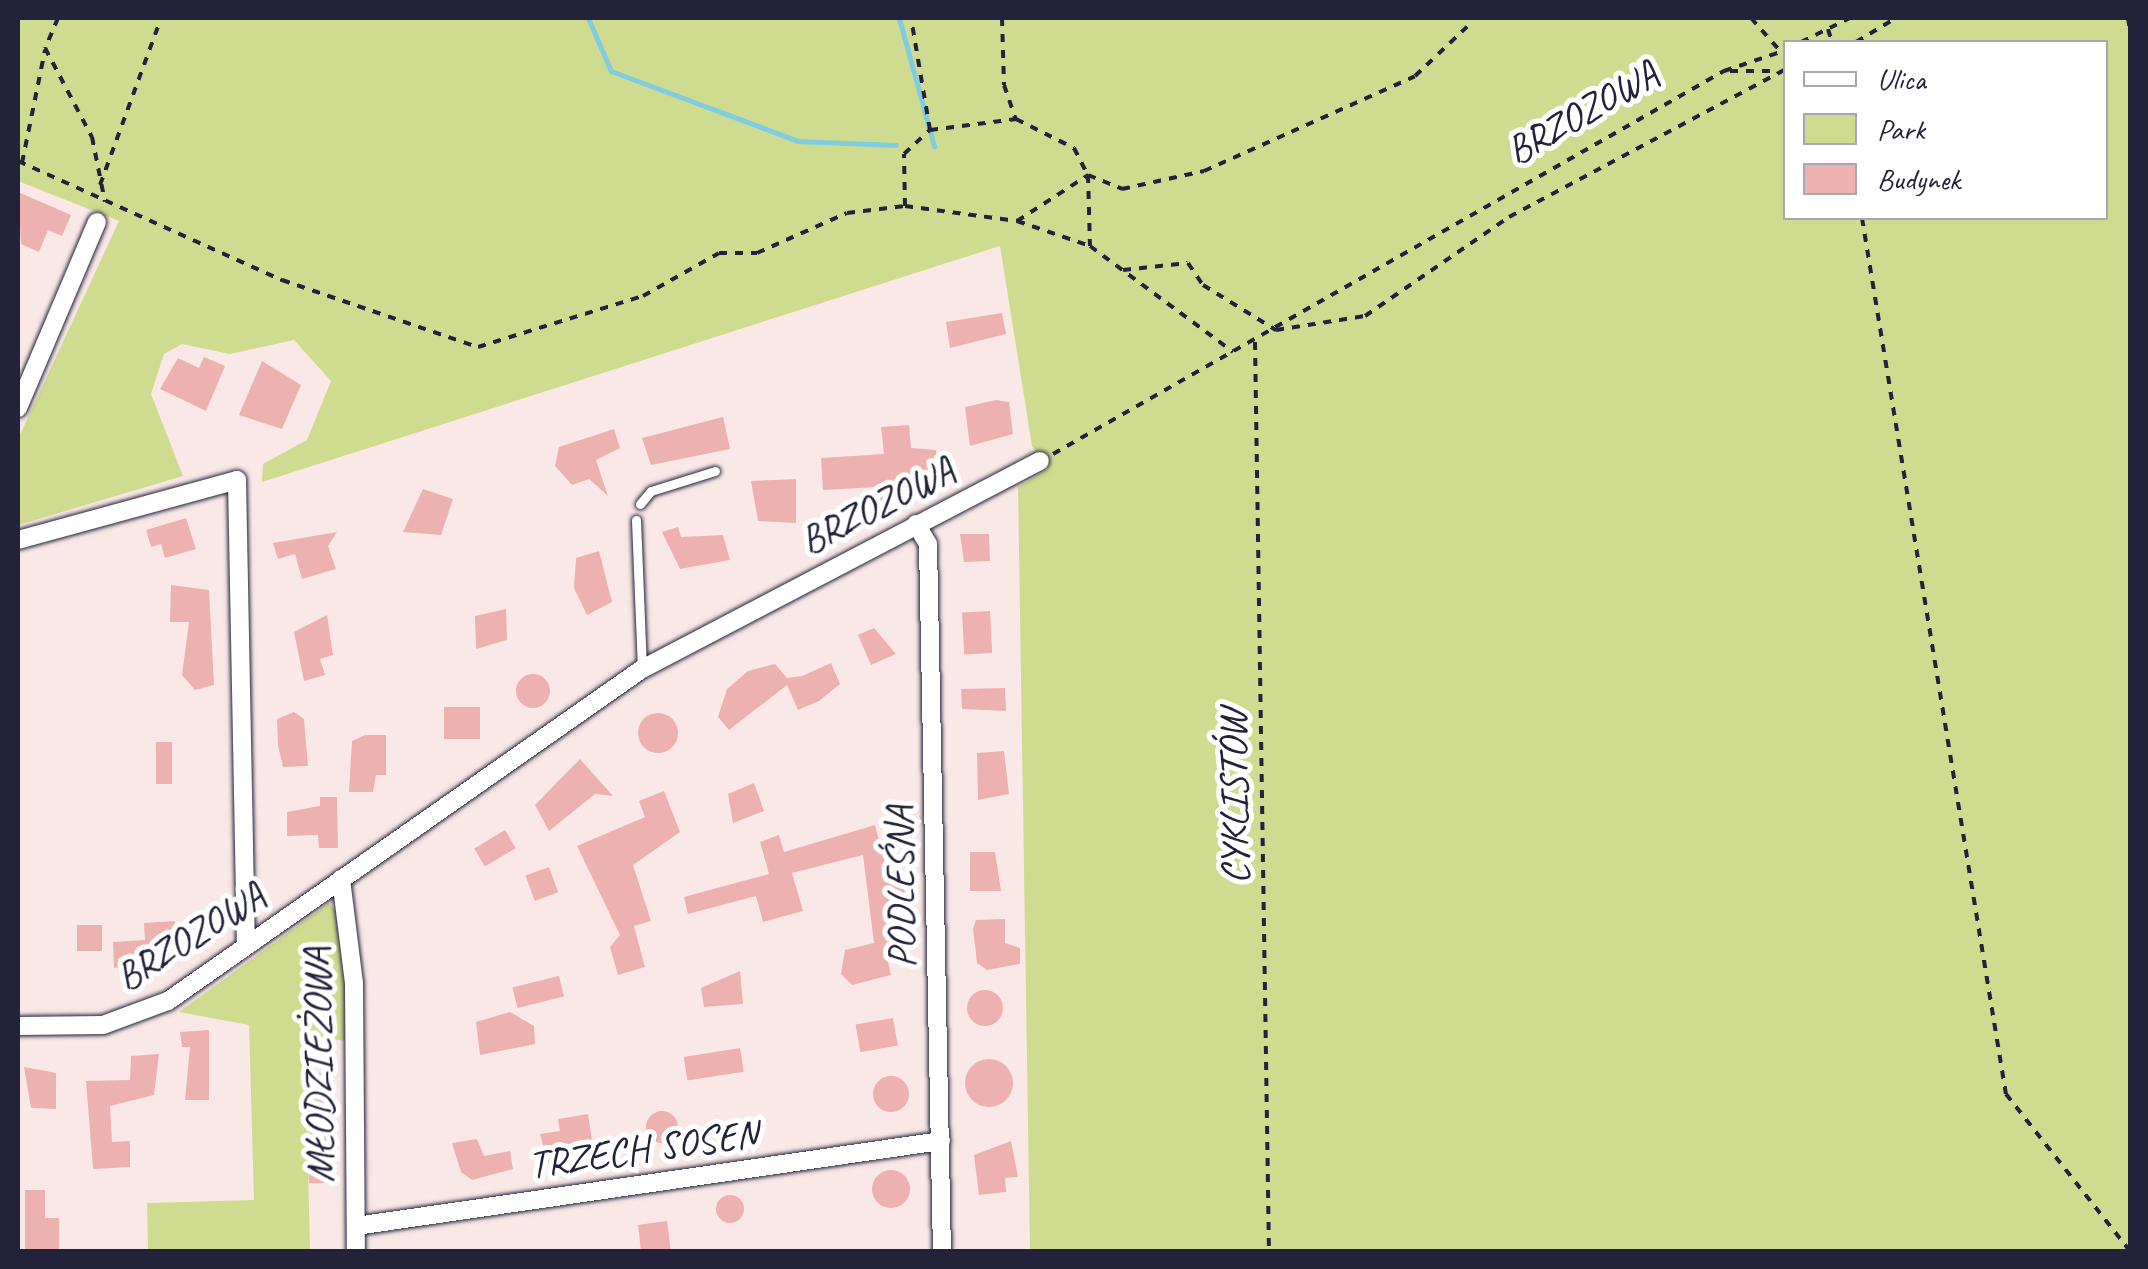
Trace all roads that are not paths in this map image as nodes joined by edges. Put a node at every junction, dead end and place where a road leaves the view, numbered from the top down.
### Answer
1 (98, 222) road end
2 (18, 408) edge
3 (1040, 461) road end
4 (716, 471) dead end
5 (640, 504) dead end
6 (636, 520) dead end
7 (916, 524) junction
8 (18, 540) edge
9 (642, 669) junction
10 (342, 879) junction
11 (246, 946) junction
12 (18, 1026) edge
13 (940, 1141) junction
14 (356, 1226) junction
15 (356, 1252) edge
16 (942, 1252) edge

1 - 2 street
3 - 7 street, BRZOZOWA
4 - 5 lane
6 - 9 lane
7 - 9 street, BRZOZOWA
7 - 13 street, PODLEŚNA
8 - 11 street
9 - 10 street, BRZOZOWA
10 - 11 street, BRZOZOWA
10 - 14 street, MŁODZIEŻOWA
11 - 12 street, BRZOZOWA
13 - 14 street, TRZECH SOSEN
13 - 16 street, PODLEŚNA
14 - 15 street, MŁODZIEŻOWA

